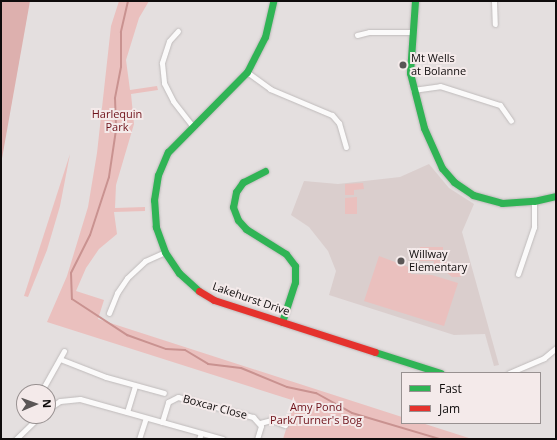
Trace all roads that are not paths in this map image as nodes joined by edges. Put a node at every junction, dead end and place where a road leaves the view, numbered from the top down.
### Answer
1 (273, 1) edge
2 (415, 1) edge
3 (494, 1) edge
4 (495, 24) dead end
5 (178, 31) dead end
6 (413, 32) junction
7 (357, 35) dead end
8 (247, 72) junction
9 (413, 90) junction
10 (511, 121) dead end
11 (192, 125) junction
12 (346, 147) dead end
13 (265, 171) dead end
14 (556, 196) edge
15 (534, 201) junction
16 (165, 252) junction
17 (518, 274) dead end
18 (109, 312) dead end
19 (282, 322) junction
20 (556, 348) edge
21 (64, 351) dead end
22 (60, 358) junction
23 (438, 372) edge
24 (511, 372) edge
25 (45, 384) edge
26 (134, 386) junction
27 (164, 393) dead end
28 (56, 404) edge
29 (127, 412) junction
30 (146, 418) junction
31 (162, 422) junction
32 (260, 422) junction
33 (32, 424) edge
34 (285, 425) dead end
35 (201, 433) junction
36 (16, 439) edge
37 (139, 439) edge
38 (199, 439) edge
39 (222, 439) edge
40 (257, 439) edge

1 - 8 street, Lakehurst Drive
2 - 6 street
3 - 4 street
5 - 11 street
6 - 7 street
6 - 9 street
8 - 11 street, Lakehurst Drive
8 - 12 street
9 - 10 street
9 - 15 street
11 - 16 street, Lakehurst Drive
13 - 19 street
14 - 15 street
15 - 17 street
16 - 18 street
16 - 19 street, Lakehurst Drive
19 - 23 street, Lakehurst Drive
20 - 24 street
21 - 22 street
22 - 25 street
22 - 26 street
26 - 27 street
26 - 29 street
28 - 29 street
29 - 30 street
30 - 31 street
30 - 37 street
31 - 32 street, Boxcar Close
31 - 35 street
32 - 34 street, Boxcar Close
32 - 40 street, Boxcar Close
33 - 36 street
35 - 38 street
35 - 39 street

